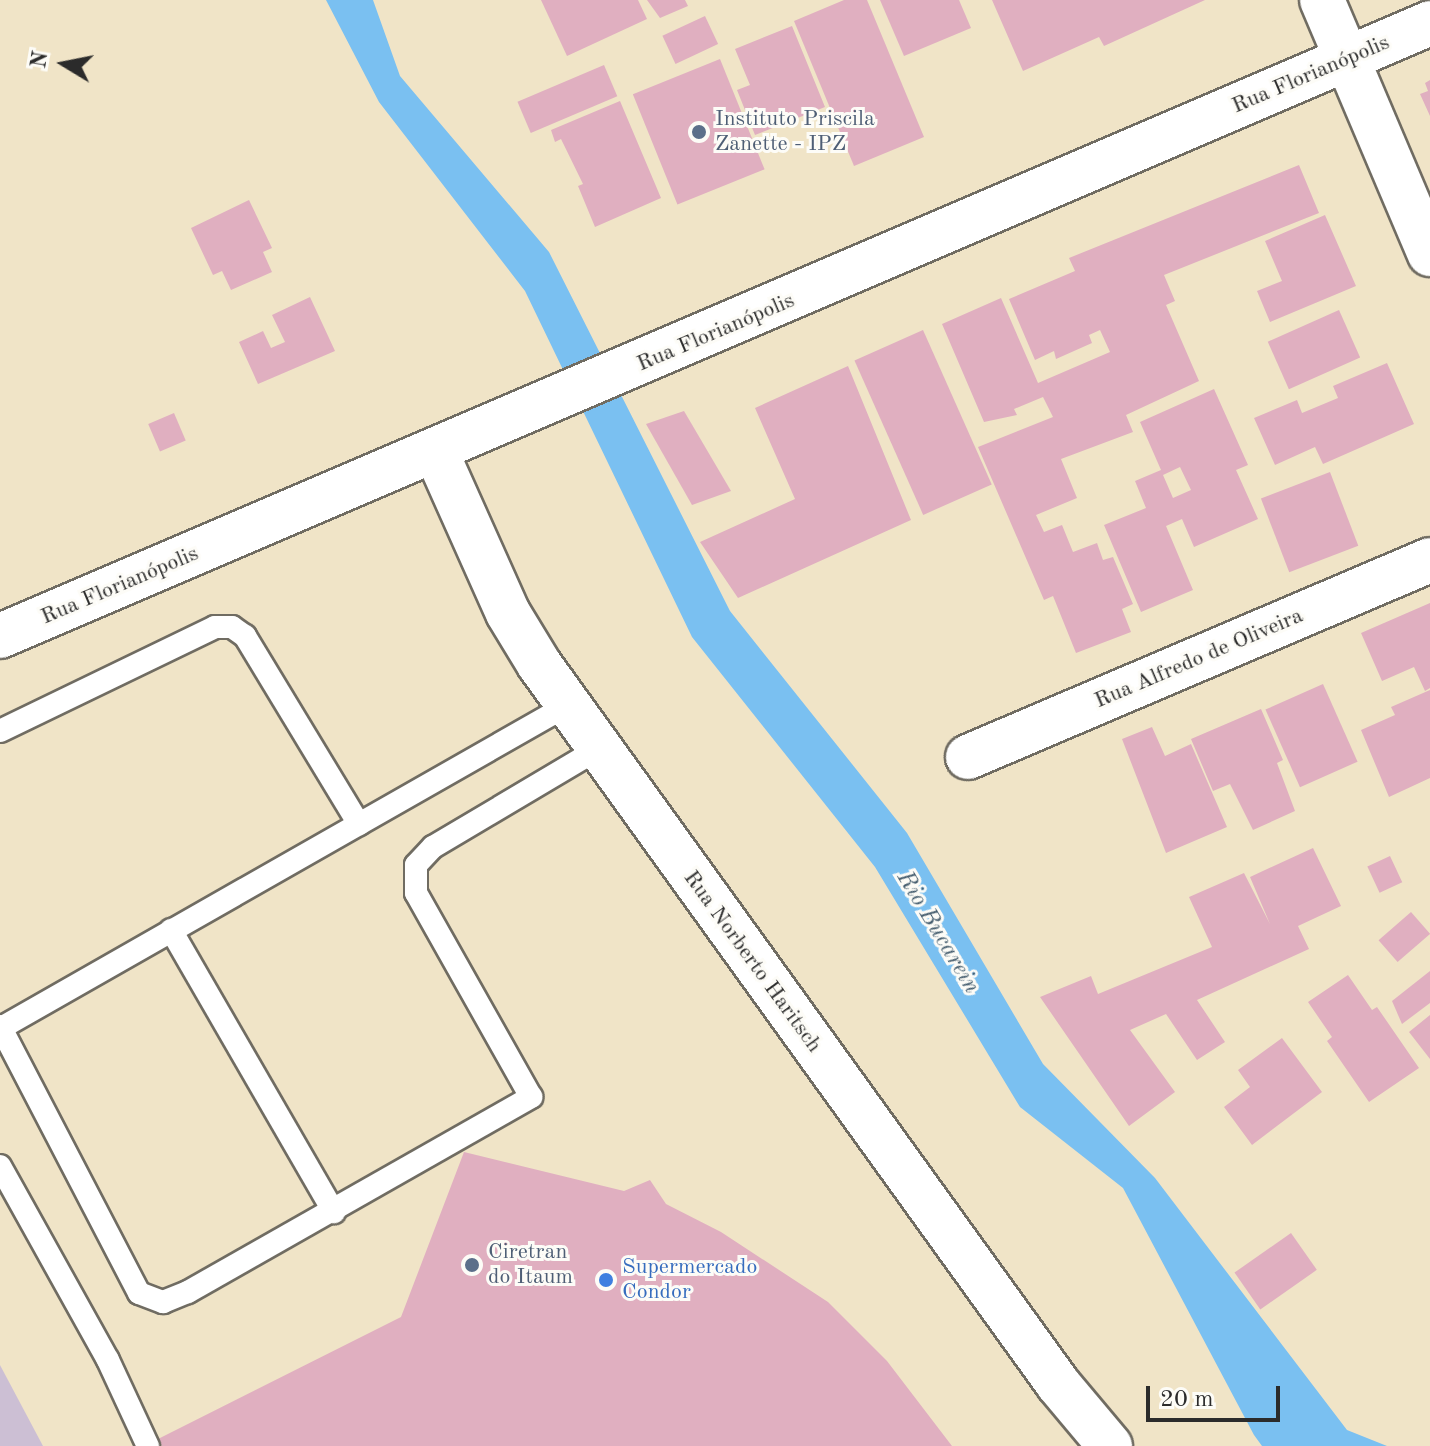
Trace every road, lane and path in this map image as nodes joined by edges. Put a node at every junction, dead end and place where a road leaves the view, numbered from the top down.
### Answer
1 (1322, 0) edge
2 (1430, 23) edge
3 (1347, 59) junction
4 (1430, 254) edge
5 (436, 452) junction
6 (1430, 560) edge
7 (0, 606) edge
8 (44, 618) junction
9 (0, 636) edge
10 (568, 705) junction
11 (0, 731) edge
12 (598, 749) junction
13 (968, 757) dead end
14 (359, 824) junction
15 (171, 930) junction
16 (1, 1027) edge
17 (0, 1166) edge
18 (334, 1212) junction
19 (148, 1446) edge
20 (1110, 1446) edge

1 - 3 street
2 - 3 street, Rua Florianópolis
3 - 4 street
3 - 5 street, Rua Florianópolis
5 - 8 street, Rua Florianópolis
5 - 10 street, Rua Norberto Haritsch
6 - 13 street, Rua Alfredo de Oliveira
7 - 8 street
8 - 9 street, Rua Florianópolis
10 - 12 street, Rua Norberto Haritsch
10 - 14 lane
11 - 14 lane
12 - 18 lane
12 - 20 street, Rua Norberto Haritsch
14 - 15 lane
15 - 16 lane
15 - 18 lane
16 - 18 lane
17 - 19 lane

